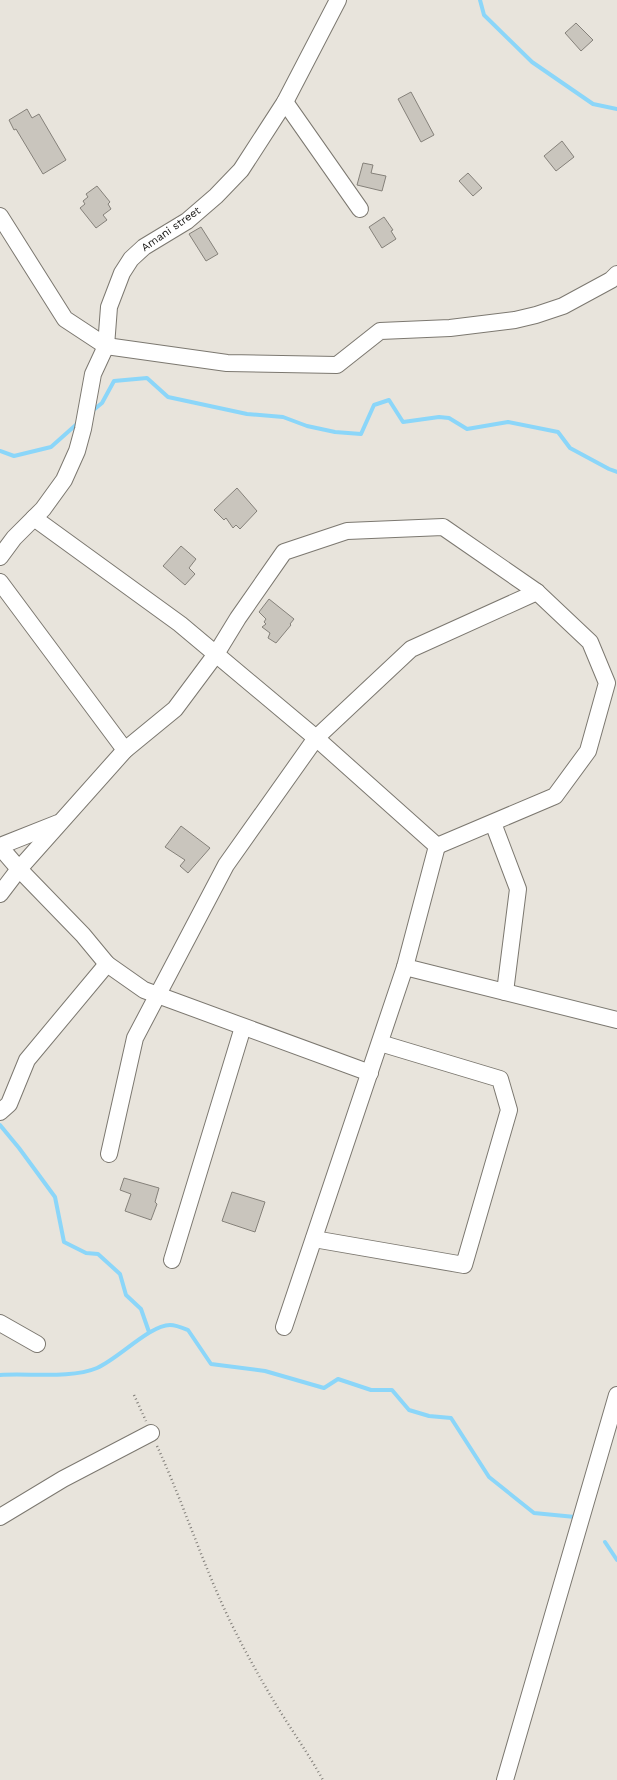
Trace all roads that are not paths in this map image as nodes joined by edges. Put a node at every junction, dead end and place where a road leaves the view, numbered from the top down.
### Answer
1 (338, 0) edge
2 (285, 102) junction
3 (360, 209) dead end
4 (0, 216) edge
5 (617, 274) edge
6 (106, 346) junction
7 (34, 518) junction
8 (0, 557) edge
9 (0, 582) edge
10 (537, 592) junction
11 (216, 654) junction
12 (316, 738) junction
13 (125, 750) junction
14 (62, 821) junction
15 (493, 823) junction
16 (0, 846) edge
17 (437, 846) junction
18 (19, 869) junction
19 (0, 894) edge
20 (108, 964) junction
21 (405, 966) junction
22 (505, 992) junction
23 (157, 995) junction
24 (617, 1020) edge
25 (243, 1027) junction
26 (380, 1043) junction
27 (370, 1073) junction
28 (0, 1112) edge
29 (109, 1154) dead end
30 (314, 1239) junction
31 (172, 1260) dead end
32 (0, 1322) edge
33 (284, 1327) dead end
34 (36, 1344) dead end
35 (617, 1395) edge
36 (151, 1433) road end
37 (0, 1517) edge
38 (506, 1780) edge

1 - 2 street, Amani street
2 - 3 street
2 - 6 street, Amani street
4 - 6 street
5 - 6 street
6 - 7 street, Amani street
7 - 8 street, Amani street
7 - 11 street
9 - 13 street
10 - 11 street
10 - 12 street
10 - 15 street
11 - 12 street
11 - 13 street
12 - 17 street
12 - 23 street
13 - 14 street
14 - 16 street
14 - 18 street
15 - 17 street
15 - 22 street
16 - 18 street
17 - 21 street
18 - 19 street
18 - 20 street
20 - 23 street
20 - 28 street
21 - 22 street
21 - 26 street
22 - 24 street
23 - 25 street
23 - 29 street
25 - 27 street
25 - 31 street
26 - 27 street
26 - 30 street
27 - 30 street
30 - 33 street
32 - 34 street
35 - 38 street
36 - 37 street

